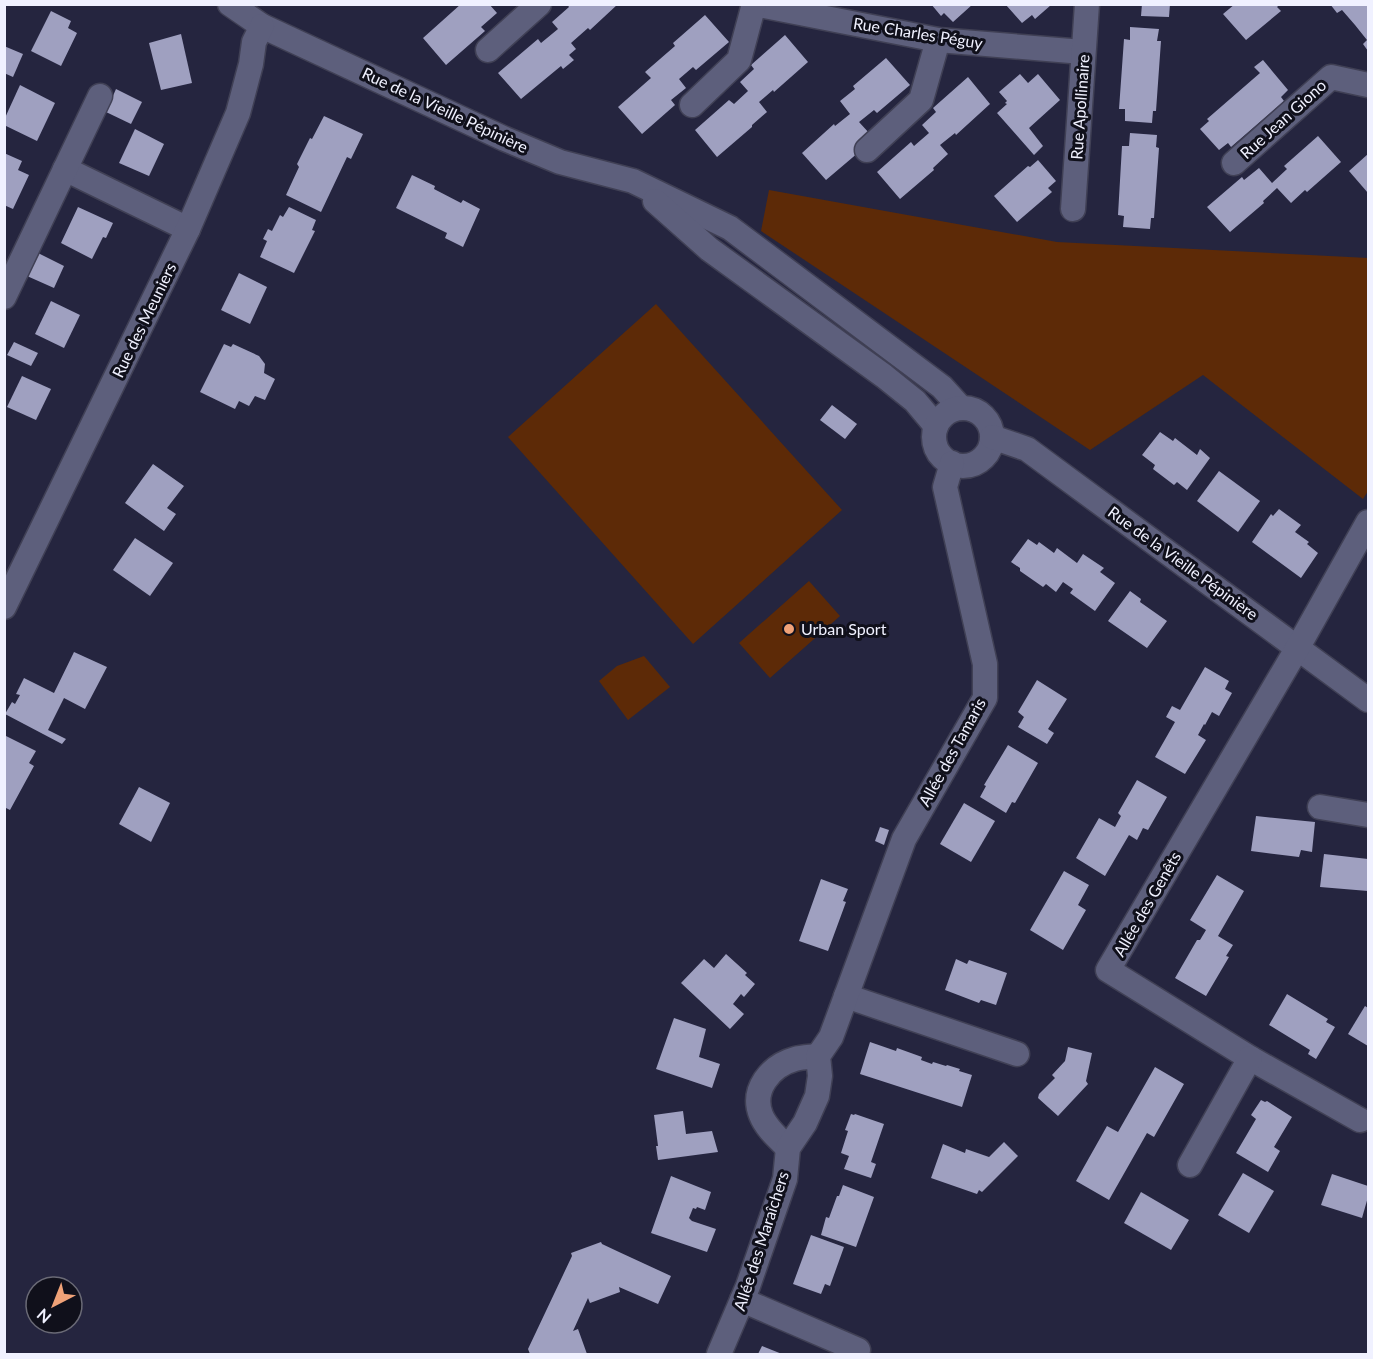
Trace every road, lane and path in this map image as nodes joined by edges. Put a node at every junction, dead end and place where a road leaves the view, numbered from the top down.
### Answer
1 (230, 4) edge
2 (539, 4) edge
3 (754, 4) edge
4 (1087, 4) edge
5 (262, 26) junction
6 (938, 39) junction
7 (488, 50) dead end
8 (1083, 52) junction
9 (1368, 85) edge
10 (100, 96) dead end
11 (692, 105) dead end
12 (867, 150) dead end
13 (1234, 163) dead end
14 (65, 169) junction
15 (633, 181) junction
16 (1073, 209) dead end
17 (188, 229) junction
18 (4, 297) edge
19 (962, 408) junction
20 (936, 426) junction
21 (992, 437) junction
22 (952, 463) junction
23 (1368, 522) edge
24 (4, 607) edge
25 (1298, 647) junction
26 (1368, 700) edge
27 (1320, 807) dead end
28 (1368, 815) edge
29 (846, 996) junction
30 (1017, 1054) dead end
31 (818, 1056) junction
32 (1250, 1058) junction
33 (1360, 1120) dead end
34 (788, 1148) junction
35 (1190, 1165) dead end
36 (742, 1300) junction
37 (858, 1350) dead end
38 (719, 1354) edge

1 - 5 street, Rue de la Vieille Pépinière
2 - 7 street
3 - 6 street, Rue Charles Péguy
3 - 11 street
4 - 8 street, Rue Apollinaire
5 - 15 street, Rue de la Vieille Pépinière
5 - 17 street, Rue des Meuniers
6 - 8 street, Rue Charles Péguy
6 - 12 street
8 - 16 street, Rue Apollinaire
9 - 13 street, Rue Jean Giono
10 - 14 street
14 - 17 street
14 - 18 street
15 - 19 street, Rue de la Vieille Pépinière
15 - 20 street, Rue de la Vieille Pépinière
17 - 24 street, Rue des Meuniers
19 - 20 street
19 - 21 street, Rue de la Vieille Pépinière
20 - 22 street, Rue de la Vieille Pépinière
21 - 22 street
21 - 25 street, Rue de la Vieille Pépinière
22 - 29 street, Allée des Tamaris
23 - 25 street
25 - 26 street, Rue de la Vieille Pépinière
25 - 32 street, Allée des Genêts
27 - 28 street
29 - 30 street
29 - 31 street
31 - 34 street, Allée des Maraîchers
31 - 34 street
32 - 33 street, Allée des Genêts
32 - 35 street
34 - 36 street, Allée des Maraîchers
36 - 37 street
36 - 38 street, Allée des Maraîchers

